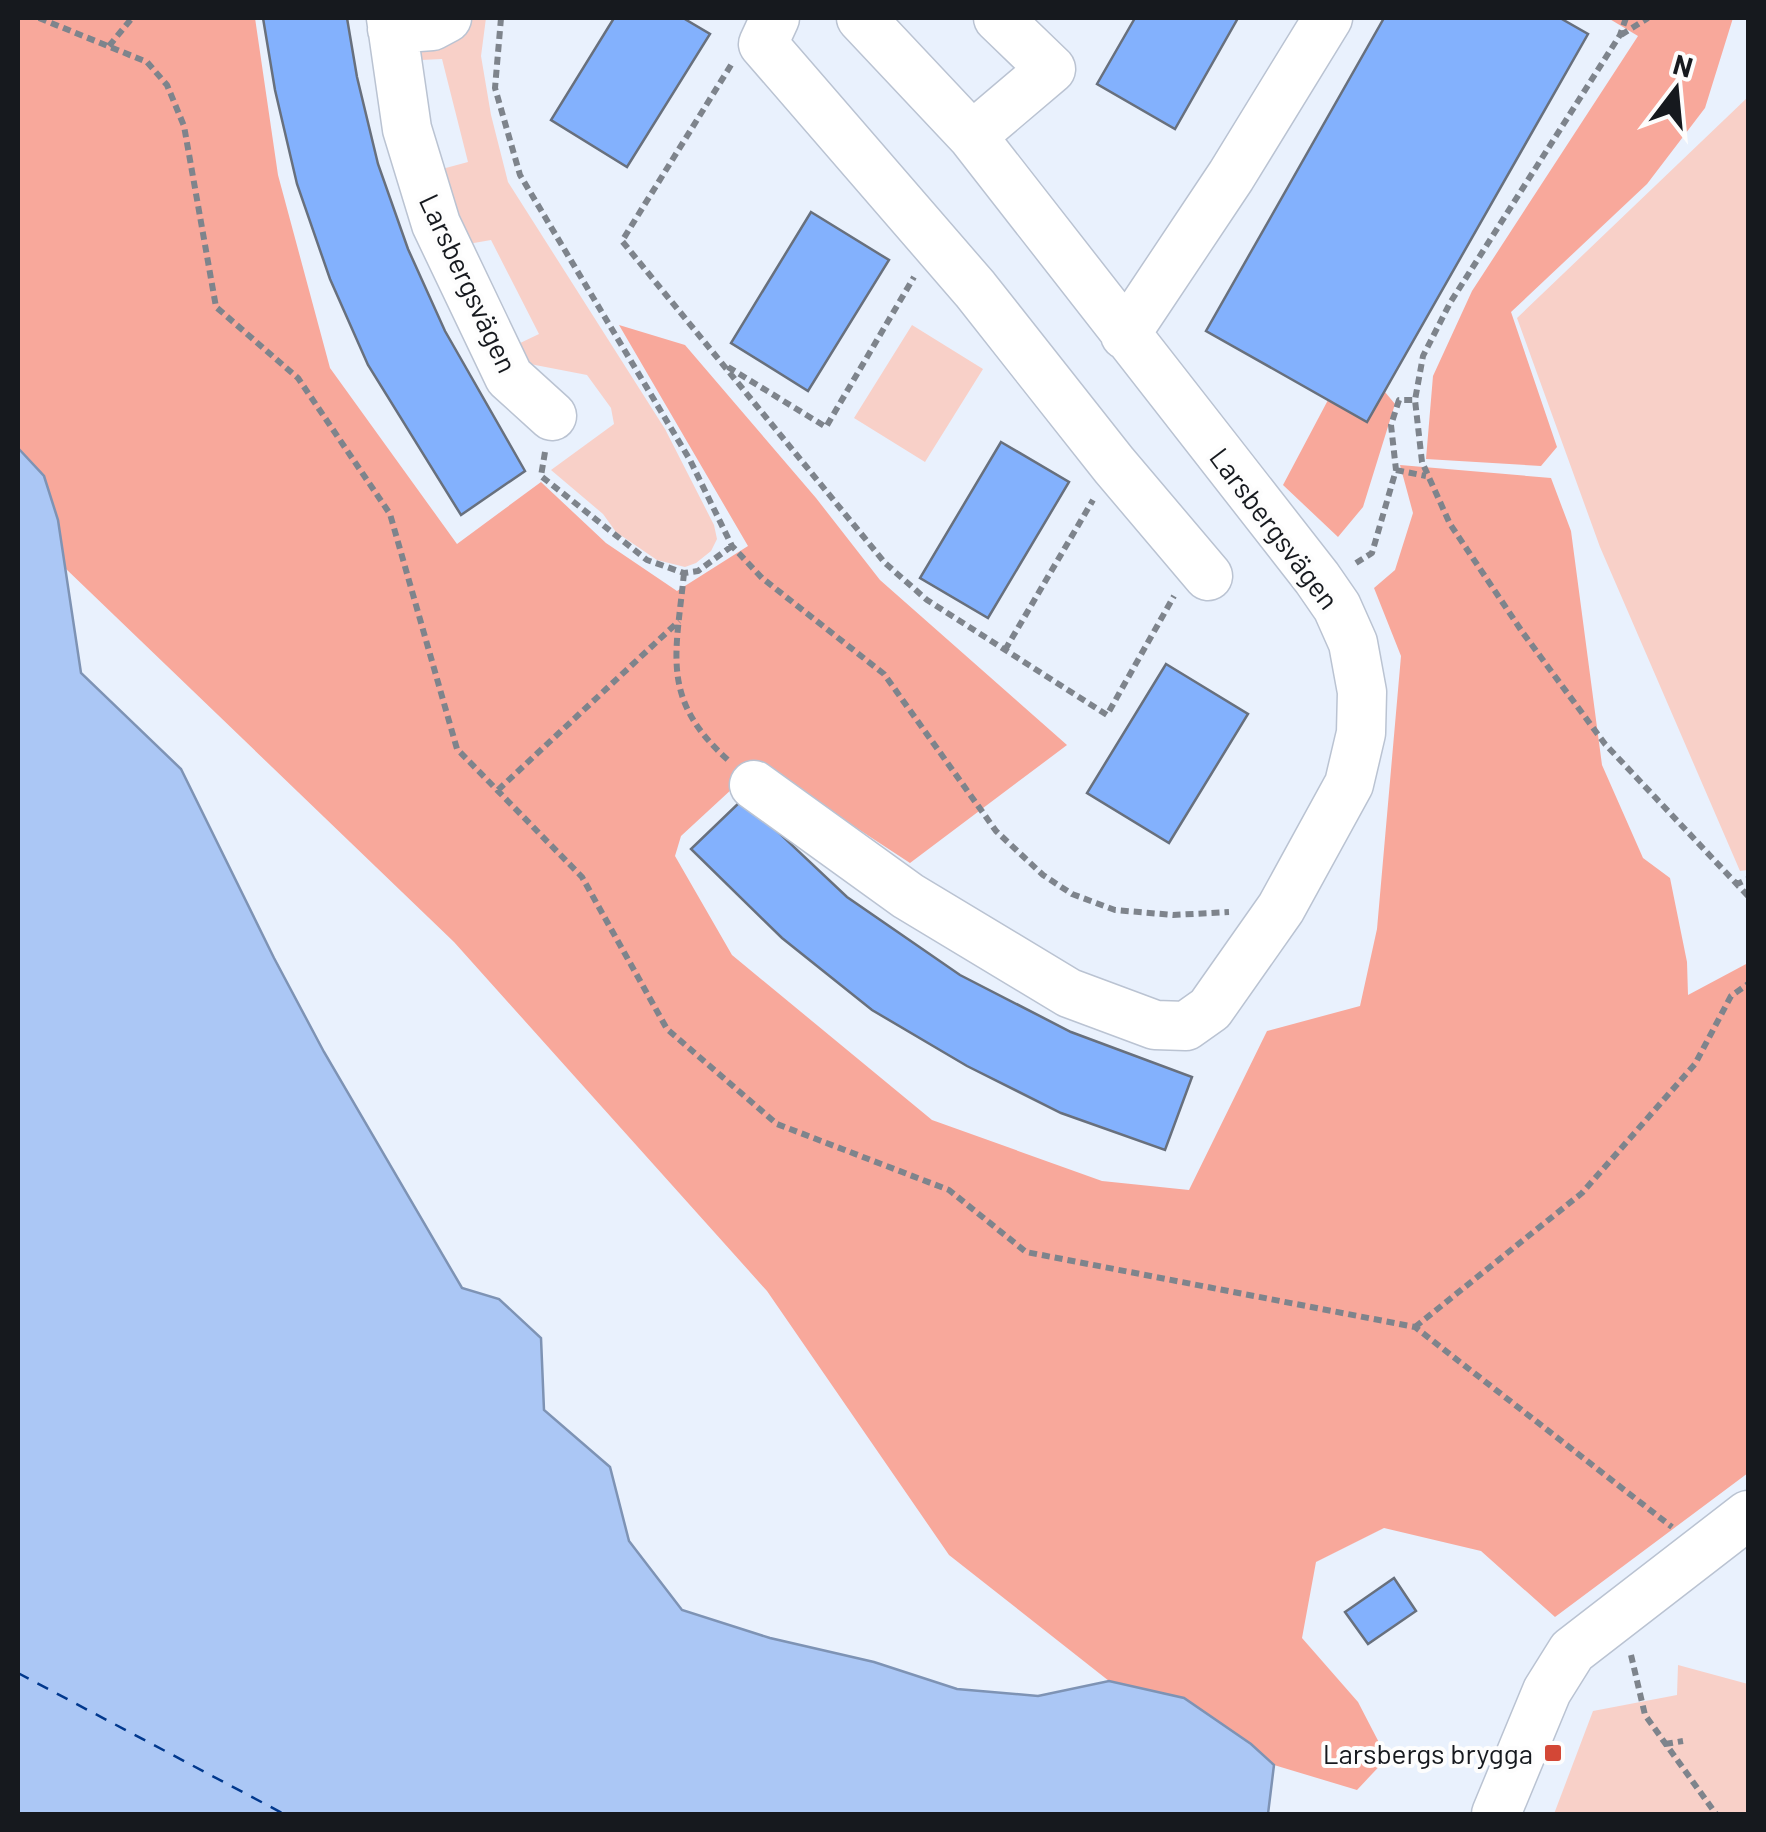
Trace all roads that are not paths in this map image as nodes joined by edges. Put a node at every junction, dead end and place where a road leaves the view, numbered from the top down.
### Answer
1 (448, 18) edge
2 (861, 18) edge
3 (998, 18) edge
4 (1328, 18) edge
5 (391, 23) edge
6 (772, 25) edge
7 (972, 136) junction
8 (1124, 334) junction
9 (552, 416) road end
10 (1201, 567) road end
11 (754, 784) road end
12 (1748, 1515) edge
13 (1496, 1814) edge

1 - 5 street
2 - 7 street, Larsbergsvägen
3 - 7 street
4 - 8 street
5 - 9 street, Larsbergsvägen
6 - 10 street
7 - 8 street, Larsbergsvägen
8 - 11 street, Larsbergsvägen
12 - 13 street

